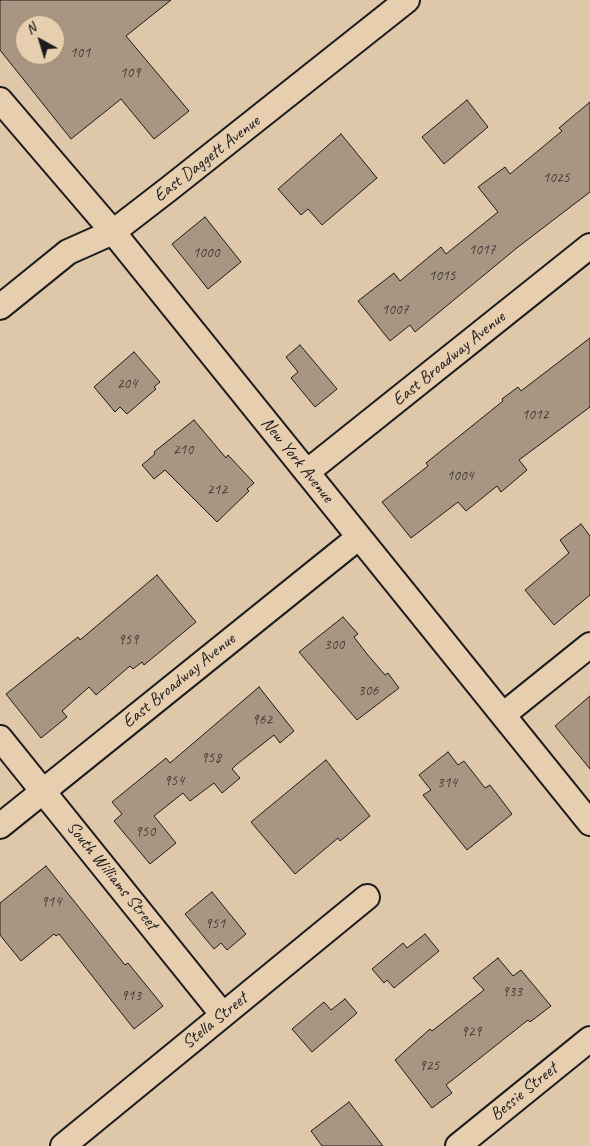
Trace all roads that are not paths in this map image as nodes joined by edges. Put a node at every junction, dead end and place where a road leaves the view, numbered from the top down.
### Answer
1 (407, 0) edge
2 (0, 100) edge
3 (112, 232) junction
4 (590, 246) edge
5 (0, 307) edge
6 (307, 472) junction
7 (359, 537) junction
8 (590, 645) edge
9 (503, 715) junction
10 (0, 738) edge
11 (44, 791) junction
12 (590, 823) edge
13 (0, 826) edge
14 (367, 897) dead end
15 (223, 1015) junction
16 (590, 1039) edge
17 (63, 1146) edge
18 (458, 1146) edge

1 - 3 street, East Daggett Avenue
2 - 3 street, New York Avenue
3 - 5 street, East Daggett Avenue
3 - 6 street, New York Avenue
4 - 6 street, East Broadway Avenue
6 - 7 street, New York Avenue
7 - 9 street, New York Avenue
7 - 11 street, East Broadway Avenue
8 - 9 street
9 - 12 street, New York Avenue
10 - 11 street, South Williams Street
11 - 13 street, East Broadway Avenue
11 - 15 street, South Williams Street
14 - 15 street, Stella Street
15 - 17 street, Stella Street
16 - 18 street, Bessie Street

